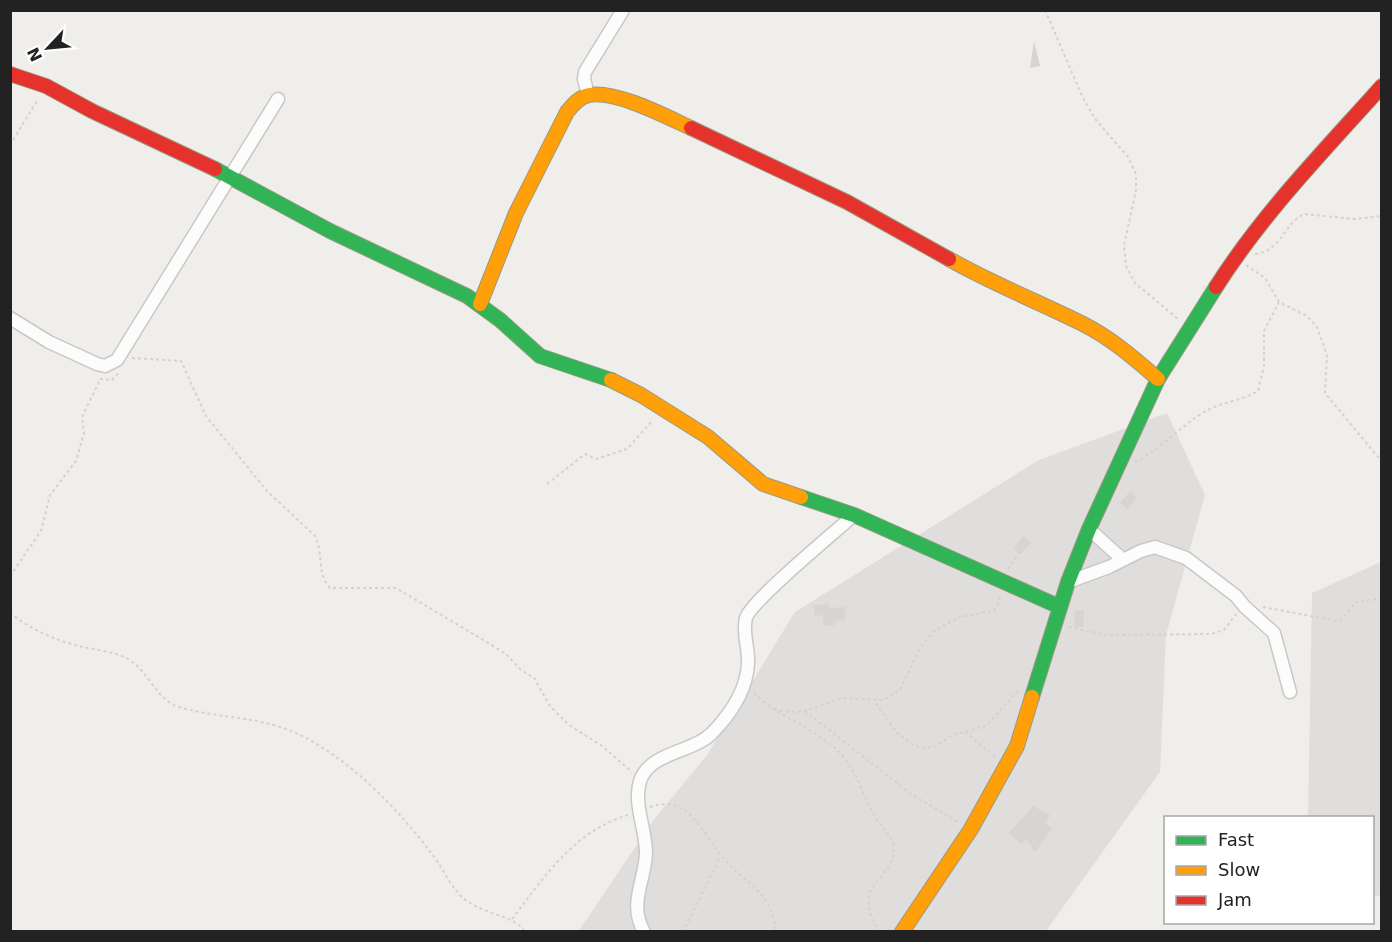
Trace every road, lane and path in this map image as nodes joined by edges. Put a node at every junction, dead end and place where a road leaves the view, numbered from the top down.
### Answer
1 (623, 10) edge
2 (1045, 10) edge
3 (10, 74) edge
4 (46, 86) junction
5 (1382, 86) edge
6 (588, 96) junction
7 (278, 99) dead end
8 (10, 145) edge
9 (232, 177) junction
10 (1382, 216) edge
11 (1236, 256) junction
12 (1279, 302) junction
13 (480, 304) junction
14 (10, 318) edge
15 (1189, 328) junction
16 (128, 362) dead end
17 (117, 367) junction
18 (100, 379) junction
19 (1158, 379) junction
20 (662, 408) junction
21 (1382, 462) edge
22 (1118, 467) junction
23 (547, 484) dead end
24 (854, 515) junction
25 (1089, 529) junction
26 (1020, 552) dead end
27 (1122, 560) junction
28 (10, 576) edge
29 (1068, 582) junction
30 (1002, 583) junction
31 (1236, 596) junction
32 (1382, 598) edge
33 (1060, 607) junction
34 (1245, 608) junction
35 (10, 613) edge
36 (1054, 623) junction
37 (745, 683) junction
38 (1020, 689) dead end
39 (1290, 692) dead end
40 (875, 701) junction
41 (774, 709) junction
42 (805, 711) junction
43 (964, 730) junction
44 (1007, 766) junction
45 (641, 780) junction
46 (639, 811) junction
47 (971, 829) junction
48 (720, 855) junction
49 (512, 919) junction
50 (524, 930) edge
51 (530, 932) edge
52 (644, 932) edge
53 (683, 932) edge
54 (776, 932) edge
55 (879, 932) edge
56 (902, 932) edge

1 - 6 street
2 - 15 path
3 - 4 street
4 - 8 path
4 - 9 street
5 - 11 street
6 - 13 street
6 - 19 street
7 - 9 street
9 - 13 street
9 - 17 street
10 - 11 path
11 - 12 path
11 - 15 street
12 - 21 path
12 - 22 path
13 - 20 street
14 - 17 street
15 - 19 street
16 - 45 path
17 - 18 path
17 - 18 path
18 - 28 path
19 - 22 street
20 - 23 path
20 - 24 street
22 - 25 street
24 - 30 street
24 - 37 street
25 - 27 street
25 - 29 street
26 - 30 path
27 - 29 street
27 - 31 street
29 - 33 street
30 - 33 street
30 - 40 path
31 - 34 street
31 - 36 path
32 - 34 path
33 - 36 street
34 - 39 street
35 - 49 path
36 - 44 street
37 - 41 path
37 - 45 street
38 - 43 path
40 - 42 path
40 - 43 path
41 - 42 path
41 - 55 path
42 - 47 path
43 - 44 path
44 - 47 street
45 - 46 street
46 - 48 path
46 - 49 path
46 - 52 street
47 - 56 street
48 - 53 path
48 - 54 path
49 - 50 path
50 - 51 path

